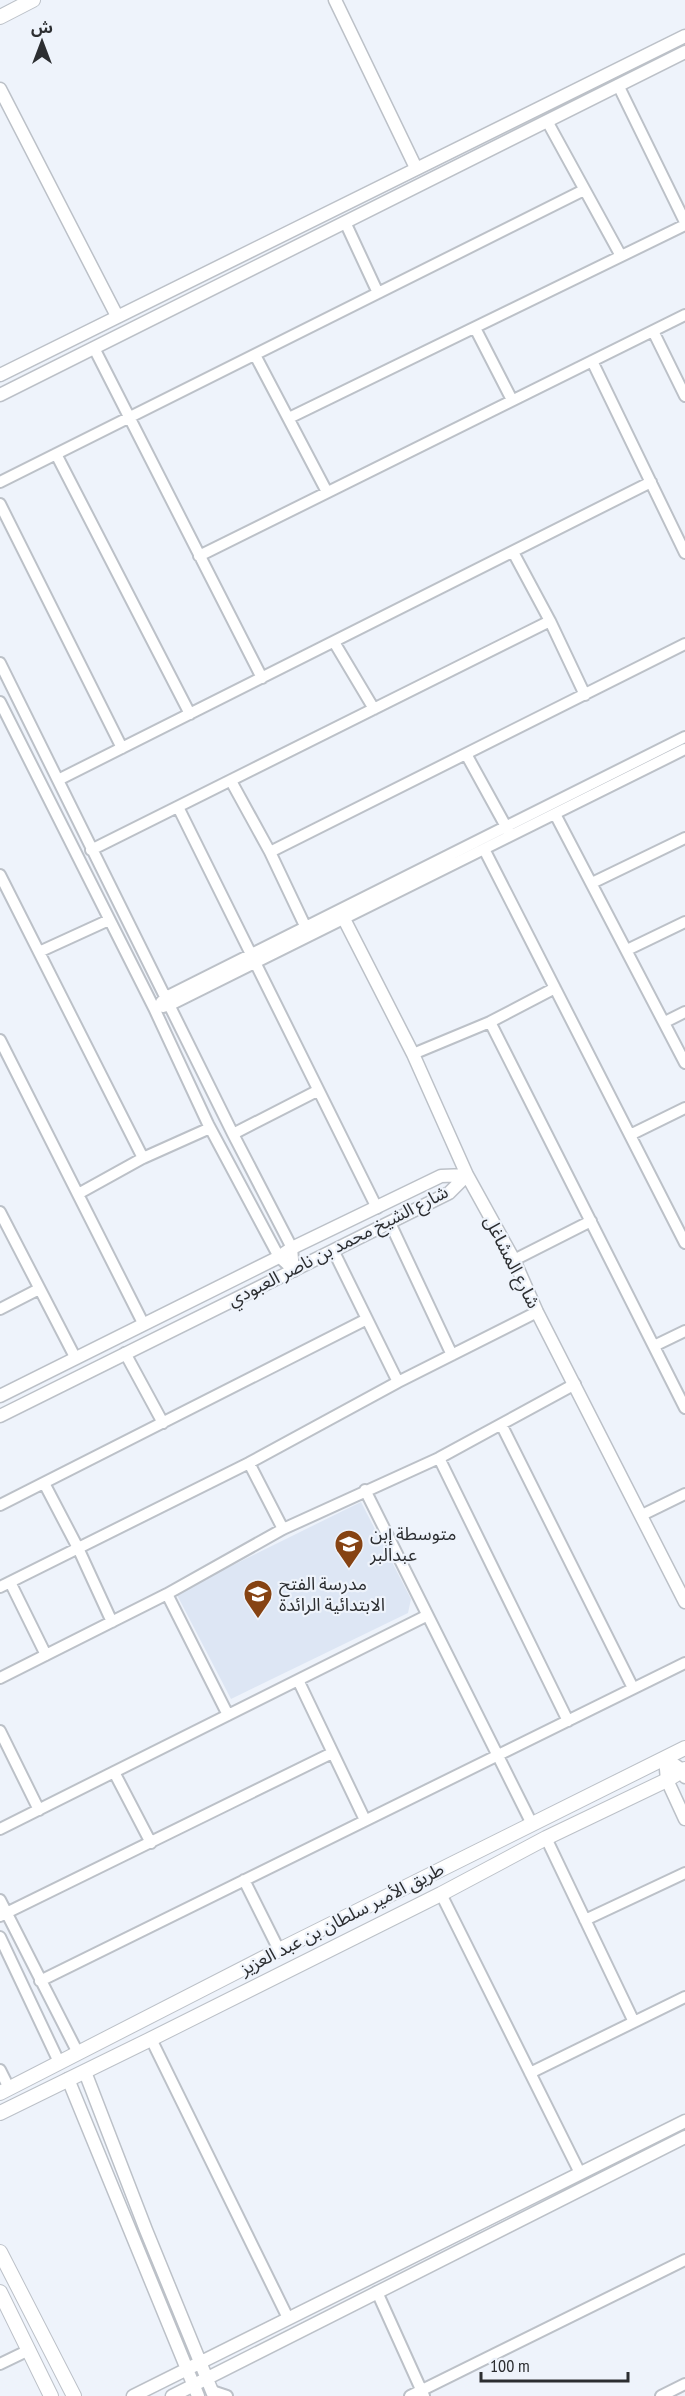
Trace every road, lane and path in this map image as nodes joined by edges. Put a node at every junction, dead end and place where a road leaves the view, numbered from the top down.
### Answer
1 (33, 0) edge
2 (335, 0) edge
3 (0, 17) edge
4 (685, 36) edge
5 (684, 53) edge
6 (618, 85) junction
7 (0, 89) edge
8 (547, 121) junction
9 (416, 168) junction
10 (584, 190) junction
11 (345, 222) junction
12 (685, 224) edge
13 (621, 256) junction
14 (378, 293) junction
15 (685, 315) edge
16 (117, 316) junction
17 (475, 328) junction
18 (653, 331) junction
19 (94, 348) junction
20 (255, 355) junction
21 (592, 361) junction
22 (0, 375) edge
23 (0, 395) edge
24 (685, 396) edge
25 (512, 400) junction
26 (129, 418) junction
27 (289, 418) junction
28 (56, 454) junction
29 (0, 482) edge
30 (651, 483) junction
31 (327, 492) junction
32 (0, 504) edge
33 (513, 552) junction
34 (685, 553) edge
35 (199, 555) junction
36 (550, 621) junction
37 (334, 642) junction
38 (685, 644) edge
39 (0, 663) edge
40 (262, 678) junction
41 (585, 694) junction
42 (0, 702) edge
43 (374, 709) junction
44 (190, 714) junction
45 (685, 737) edge
46 (122, 748) junction
47 (685, 749) edge
48 (466, 753) junction
49 (58, 780) junction
50 (231, 781) junction
51 (178, 807) junction
52 (555, 814) junction
53 (509, 831) junction
54 (685, 838) edge
55 (484, 849) junction
56 (91, 850) junction
57 (270, 852) junction
58 (0, 875) edge
59 (592, 883) junction
60 (344, 919) junction
61 (109, 920) junction
62 (685, 922) edge
63 (307, 931) junction
64 (627, 950) junction
65 (39, 951) junction
66 (249, 954) junction
67 (255, 964) junction
68 (555, 988) junction
69 (168, 1001) junction
70 (154, 1008) junction
71 (685, 1012) edge
72 (490, 1022) junction
73 (665, 1022) junction
74 (0, 1041) edge
75 (413, 1054) junction
76 (685, 1063) edge
77 (317, 1091) junction
78 (685, 1108) edge
79 (210, 1128) junction
80 (233, 1134) junction
81 (630, 1135) junction
82 (143, 1158) junction
83 (467, 1175) junction
84 (78, 1194) junction
85 (377, 1208) junction
86 (0, 1212) edge
87 (591, 1221) junction
88 (390, 1223) junction
89 (4, 1228) edge
90 (685, 1243) edge
91 (292, 1248) junction
92 (334, 1252) junction
93 (279, 1257) junction
94 (514, 1260) junction
95 (294, 1271) junction
96 (39, 1289) junction
97 (0, 1309) edge
98 (537, 1312) junction
99 (367, 1319) junction
100 (143, 1323) junction
101 (685, 1331) edge
102 (654, 1346) junction
103 (125, 1353) junction
104 (452, 1355) junction
105 (75, 1357) junction
106 (398, 1382) junction
107 (575, 1384) junction
108 (0, 1396) edge
109 (685, 1408) edge
110 (0, 1416) edge
111 (163, 1423) junction
112 (502, 1426) junction
113 (439, 1458) junction
114 (249, 1463) junction
115 (44, 1483) junction
116 (365, 1490) junction
117 (685, 1494) edge
118 (0, 1505) edge
119 (642, 1515) junction
120 (283, 1529) junction
121 (78, 1548) junction
122 (5, 1585) edge
123 (167, 1594) junction
124 (685, 1602) edge
125 (426, 1616) junction
126 (112, 1622) junction
127 (46, 1655) junction
128 (685, 1663) edge
129 (0, 1678) edge
130 (298, 1680) junction
131 (633, 1689) junction
132 (228, 1715) junction
133 (568, 1721) junction
134 (0, 1731) edge
135 (685, 1748) edge
136 (332, 1753) junction
137 (499, 1755) junction
138 (665, 1758) junction
139 (114, 1772) junction
140 (684, 1772) edge
141 (667, 1780) junction
142 (39, 1810) junction
143 (685, 1819) edge
144 (365, 1821) junction
145 (532, 1824) junction
146 (0, 1829) edge
147 (546, 1838) junction
148 (151, 1843) junction
149 (685, 1872) edge
150 (244, 1880) junction
151 (441, 1893) junction
152 (0, 1900) edge
153 (3, 1915) edge
154 (585, 1920) junction
155 (0, 1937) edge
156 (279, 1950) junction
157 (40, 1981) junction
158 (685, 1997) edge
159 (634, 2022) junction
160 (151, 2039) junction
161 (78, 2053) junction
162 (59, 2062) junction
163 (0, 2070) edge
164 (85, 2072) junction
165 (530, 2073) junction
166 (68, 2079) junction
167 (5, 2091) edge
168 (0, 2113) edge
169 (685, 2121) edge
170 (685, 2137) edge
171 (580, 2173) junction
172 (0, 2252) edge
173 (685, 2260) edge
174 (0, 2292) edge
175 (377, 2292) junction
176 (288, 2318) junction
177 (28, 2350) junction
178 (200, 2363) junction
179 (0, 2364) edge
180 (187, 2369) junction
181 (206, 2380) junction
182 (685, 2384) edge
183 (196, 2391) edge
184 (423, 2393) edge
185 (213, 2394) edge
186 (51, 2396) edge
187 (74, 2396) edge
188 (133, 2396) edge
189 (172, 2396) edge
190 (227, 2396) edge
191 (410, 2396) edge
192 (661, 2396) edge

1 - 3 main road
2 - 9 street
4 - 9 street
5 - 6 street
6 - 8 street
6 - 12 street
7 - 16 street
8 - 10 street
8 - 11 street
9 - 16 street
10 - 13 street
10 - 14 street
11 - 14 street
11 - 19 street
12 - 13 street
13 - 17 street
14 - 20 street
15 - 18 street
16 - 22 street
17 - 25 street
17 - 27 street
18 - 21 street
18 - 24 street
19 - 23 street
19 - 26 street
20 - 26 street
20 - 27 street
21 - 25 street
21 - 30 street
25 - 31 street
26 - 28 street
26 - 35 street
27 - 31 street
28 - 29 street
28 - 44 street
30 - 33 street
30 - 34 street
31 - 35 street
32 - 46 street
33 - 36 street
33 - 37 street
35 - 40 street
36 - 41 street
36 - 43 street
37 - 40 street
37 - 43 street
38 - 41 street
39 - 49 street
40 - 44 street
41 - 48 street
42 - 61 street
43 - 50 street
44 - 46 street
45 - 53 street
46 - 49 street
47 - 52 street
48 - 53 street
48 - 57 street
49 - 56 street
50 - 51 street
50 - 57 street
51 - 56 street
51 - 66 street
52 - 53 street
52 - 59 street
53 - 55 street
53 - 63 street
54 - 59 street
55 - 60 street
55 - 68 street
56 - 69 street
57 - 63 street
58 - 65 street
59 - 64 street
60 - 63 street
60 - 75 street, شارع المشاغل
61 - 65 street
61 - 70 street
62 - 64 street
63 - 66 street
63 - 67 street
64 - 73 street
65 - 82 street
66 - 67 street
66 - 69 street
67 - 69 street
67 - 77 street
68 - 72 street
68 - 81 street
69 - 70 street
69 - 80 street
70 - 79 street
71 - 73 street
72 - 75 street
72 - 87 street
73 - 76 street
74 - 84 street
75 - 83 street, شارع المشاغل
77 - 80 street
77 - 85 street
78 - 81 street
79 - 82 street
79 - 93 street
80 - 91 street
81 - 90 street
82 - 84 street
83 - 85 street, شارع الشيخ محمد بن ناصر العبودي
83 - 88 street, شارع الشيخ محمد بن ناصر العبودي
83 - 94 street, شارع المشاغل
84 - 100 street
85 - 91 street, شارع الشيخ محمد بن ناصر العبودي
86 - 89 street
87 - 94 street
87 - 102 street
88 - 92 street, شارع الشيخ محمد بن ناصر العبودي
88 - 104 street
89 - 96 street
91 - 93 street, شارع الشيخ محمد بن ناصر العبودي
91 - 95 street
92 - 95 street, شارع الشيخ محمد بن ناصر العبودي
92 - 99 street
93 - 95 street
93 - 100 street, شارع الشيخ محمد بن ناصر العبودي
94 - 98 street, شارع المشاغل
95 - 103 street, شارع الشيخ محمد بن ناصر العبودي
96 - 97 street
96 - 105 street
98 - 104 street
98 - 107 street, شارع المشاغل
99 - 106 street
99 - 111 street
100 - 105 street, شارع الشيخ محمد بن ناصر العبودي
101 - 102 street
102 - 109 street
103 - 110 street, شارع الشيخ محمد بن ناصر العبودي
103 - 111 street
104 - 106 street
105 - 108 street, شارع الشيخ محمد بن ناصر العبودي
106 - 114 street
107 - 112 street
107 - 119 street, شارع المشاغل
111 - 115 street
112 - 113 street
112 - 131 street
113 - 116 street
113 - 133 street
114 - 120 street
114 - 121 street
115 - 118 street
115 - 121 street
116 - 120 street
116 - 125 street
117 - 119 street
119 - 124 street, شارع المشاغل
120 - 123 street
121 - 122 street
121 - 126 street
122 - 127 street
123 - 126 street
123 - 132 street
125 - 130 street
125 - 137 street
126 - 127 street
127 - 129 street
128 - 131 street
130 - 132 street
130 - 136 street
131 - 133 street
132 - 139 street
133 - 137 street
134 - 142 street
135 - 138 main road, طريق الأمير سلطان بن عبد العزيز
136 - 144 street
136 - 148 street
137 - 144 street
137 - 145 street
138 - 140 street
138 - 141 street
138 - 145 main road, طريق الأمير سلطان بن عبد العزيز
139 - 142 street
139 - 148 street
140 - 141 main road, طريق الأمير سلطان بن عبد العزيز
141 - 143 street
141 - 147 main road, طريق الأمير سلطان بن عبد العزيز
142 - 146 street
144 - 150 street
145 - 156 main road, طريق الأمير سلطان بن عبد العزيز
147 - 151 main road, طريق الأمير سلطان بن عبد العزيز
147 - 154 street
148 - 153 street
149 - 154 street
150 - 156 street
150 - 157 street
151 - 160 main road, طريق الأمير سلطان بن عبد العزيز
151 - 165 street
152 - 153 street
153 - 157 street
154 - 159 street
155 - 162 street
156 - 161 main road, طريق الأمير سلطان بن عبد العزيز
157 - 161 street
158 - 159 street
159 - 165 street
160 - 164 main road, طريق الأمير سلطان بن عبد العزيز
160 - 176 street
161 - 162 main road, طريق الأمير سلطان بن عبد العزيز
162 - 167 main road, طريق الأمير سلطان بن عبد العزيز
163 - 167 street
164 - 166 main road, طريق الأمير سلطان بن عبد العزيز
164 - 178 street
165 - 171 street
166 - 168 main road, طريق الأمير سلطان بن عبد العزيز
166 - 180 street
169 - 171 street
170 - 175 street
171 - 176 street
172 - 187 main road
173 - 184 street
174 - 177 main road
175 - 181 street
175 - 184 street
176 - 178 street
177 - 179 street
177 - 186 main road
178 - 180 street
178 - 181 street
180 - 183 street
180 - 188 street
181 - 183 street
181 - 185 street
182 - 192 street
183 - 189 street
184 - 191 street
185 - 190 street

